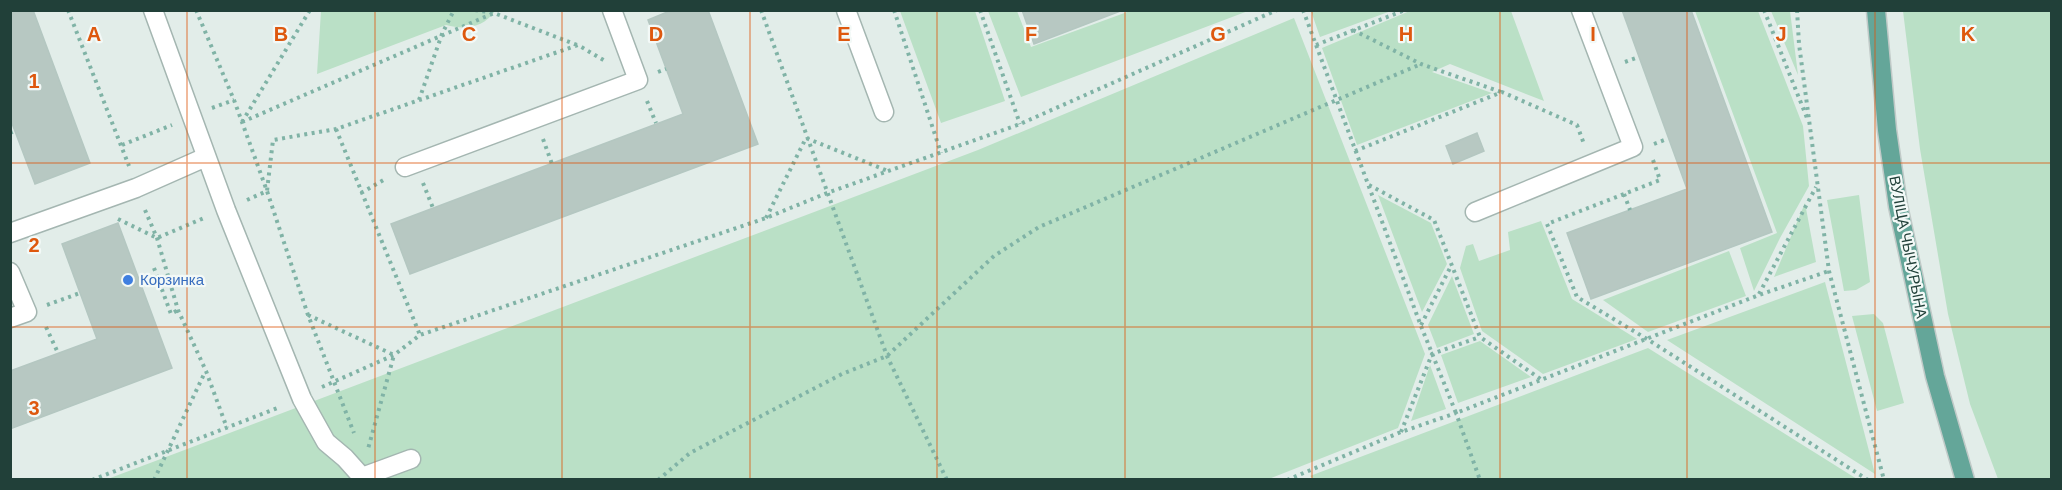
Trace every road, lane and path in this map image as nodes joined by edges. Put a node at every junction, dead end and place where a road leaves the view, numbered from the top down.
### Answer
1 (69, 10) edge
2 (153, 10) edge
3 (196, 10) edge
4 (310, 10) edge
5 (454, 10) edge
6 (475, 10) edge
7 (612, 10) edge
8 (761, 10) edge
9 (846, 10) edge
10 (894, 10) edge
11 (980, 10) edge
12 (1276, 10) edge
13 (1303, 10) edge
14 (1405, 10) edge
15 (1581, 10) edge
16 (1764, 10) edge
17 (1797, 10) edge
18 (1876, 10) edge
19 (494, 13) junction
20 (1353, 30) junction
21 (442, 34) junction
22 (578, 45) junction
23 (1316, 45) junction
24 (1421, 64) junction
25 (638, 80) junction
26 (1502, 92) junction
27 (1336, 100) junction
28 (418, 101) junction
29 (884, 112) dead end
30 (242, 122) junction
31 (1020, 124) junction
32 (1810, 126) junction
33 (336, 129) junction
34 (806, 138) junction
35 (1355, 151) junction
36 (941, 153) junction
37 (206, 157) junction
38 (1591, 164) junction
39 (405, 167) dead end
40 (889, 171) junction
41 (1369, 184) junction
42 (1816, 186) junction
43 (136, 188) junction
44 (267, 191) junction
45 (827, 193) junction
46 (226, 210) junction
47 (1630, 210) dead end
48 (1475, 212) dead end
49 (109, 215) dead end
50 (766, 218) junction
51 (10, 233) edge
52 (157, 238) junction
53 (1451, 266) junction
54 (154, 268) dead end
55 (1829, 271) junction
56 (10, 272) edge
57 (80, 293) dead end
58 (1759, 295) junction
59 (41, 308) dead end
60 (178, 310) junction
61 (308, 315) junction
62 (10, 318) edge
63 (44, 318) dead end
64 (1421, 326) junction
65 (46, 327) junction
66 (37, 330) dead end
67 (420, 335) junction
68 (1480, 337) junction
69 (1647, 339) junction
70 (58, 353) dead end
71 (1432, 354) junction
72 (394, 355) junction
73 (886, 356) junction
74 (206, 371) junction
75 (333, 380) junction
76 (1542, 380) junction
77 (302, 399) junction
78 (1456, 413) junction
79 (226, 428) junction
80 (1401, 432) junction
81 (168, 451) junction
82 (368, 451) dead end
83 (411, 459) dead end
84 (92, 480) edge
85 (154, 480) edge
86 (658, 480) edge
87 (947, 480) edge
88 (1287, 480) edge
89 (1480, 480) edge
90 (1868, 480) edge
91 (1884, 480) edge
92 (1965, 480) edge

1 - 43 path
2 - 37 lane
3 - 30 path
4 - 30 path
5 - 21 path
6 - 19 path
7 - 25 lane
8 - 34 path
9 - 29 lane
10 - 36 path
11 - 31 path
12 - 31 path
13 - 23 path
14 - 20 path
15 - 38 lane
16 - 32 path
17 - 32 path
18 - 92 main road, ВУЛІЦА ЧЫЧУРЫНА
19 - 21 path
19 - 22 path
20 - 23 path
20 - 24 path
21 - 28 path
21 - 30 path
22 - 25 path
22 - 28 path
23 - 27 path
24 - 26 path
24 - 27 path
25 - 39 lane
26 - 35 path
26 - 38 path
27 - 35 path
27 - 73 path
28 - 33 path
30 - 44 path
31 - 36 path
32 - 42 path
33 - 44 path
33 - 67 path
34 - 40 path
34 - 45 path
34 - 50 path
35 - 41 path
36 - 40 path
37 - 43 lane
37 - 46 lane
38 - 48 lane
40 - 45 path
41 - 53 path
41 - 64 path
42 - 55 path
42 - 58 path
43 - 51 lane
43 - 52 path
44 - 46 path
44 - 61 path
45 - 50 path
45 - 73 path
46 - 52 path
46 - 77 lane
47 - 69 path
49 - 52 path
50 - 67 path
52 - 60 path
53 - 64 path
53 - 68 path
54 - 60 path
55 - 58 path
55 - 91 path
56 - 62 lane
57 - 59 path
58 - 69 path
60 - 74 path
61 - 72 path
61 - 75 path
63 - 65 path
64 - 71 path
65 - 66 path
65 - 70 path
67 - 72 path
68 - 71 path
68 - 76 path
69 - 76 path
69 - 90 path
71 - 78 path
71 - 80 path
72 - 75 path
72 - 82 path
73 - 86 path
73 - 87 path
74 - 79 path
74 - 81 path
75 - 77 path
76 - 78 path
77 - 79 path
77 - 83 lane
78 - 80 path
78 - 89 path
79 - 81 path
80 - 88 path
81 - 84 path
81 - 85 path

